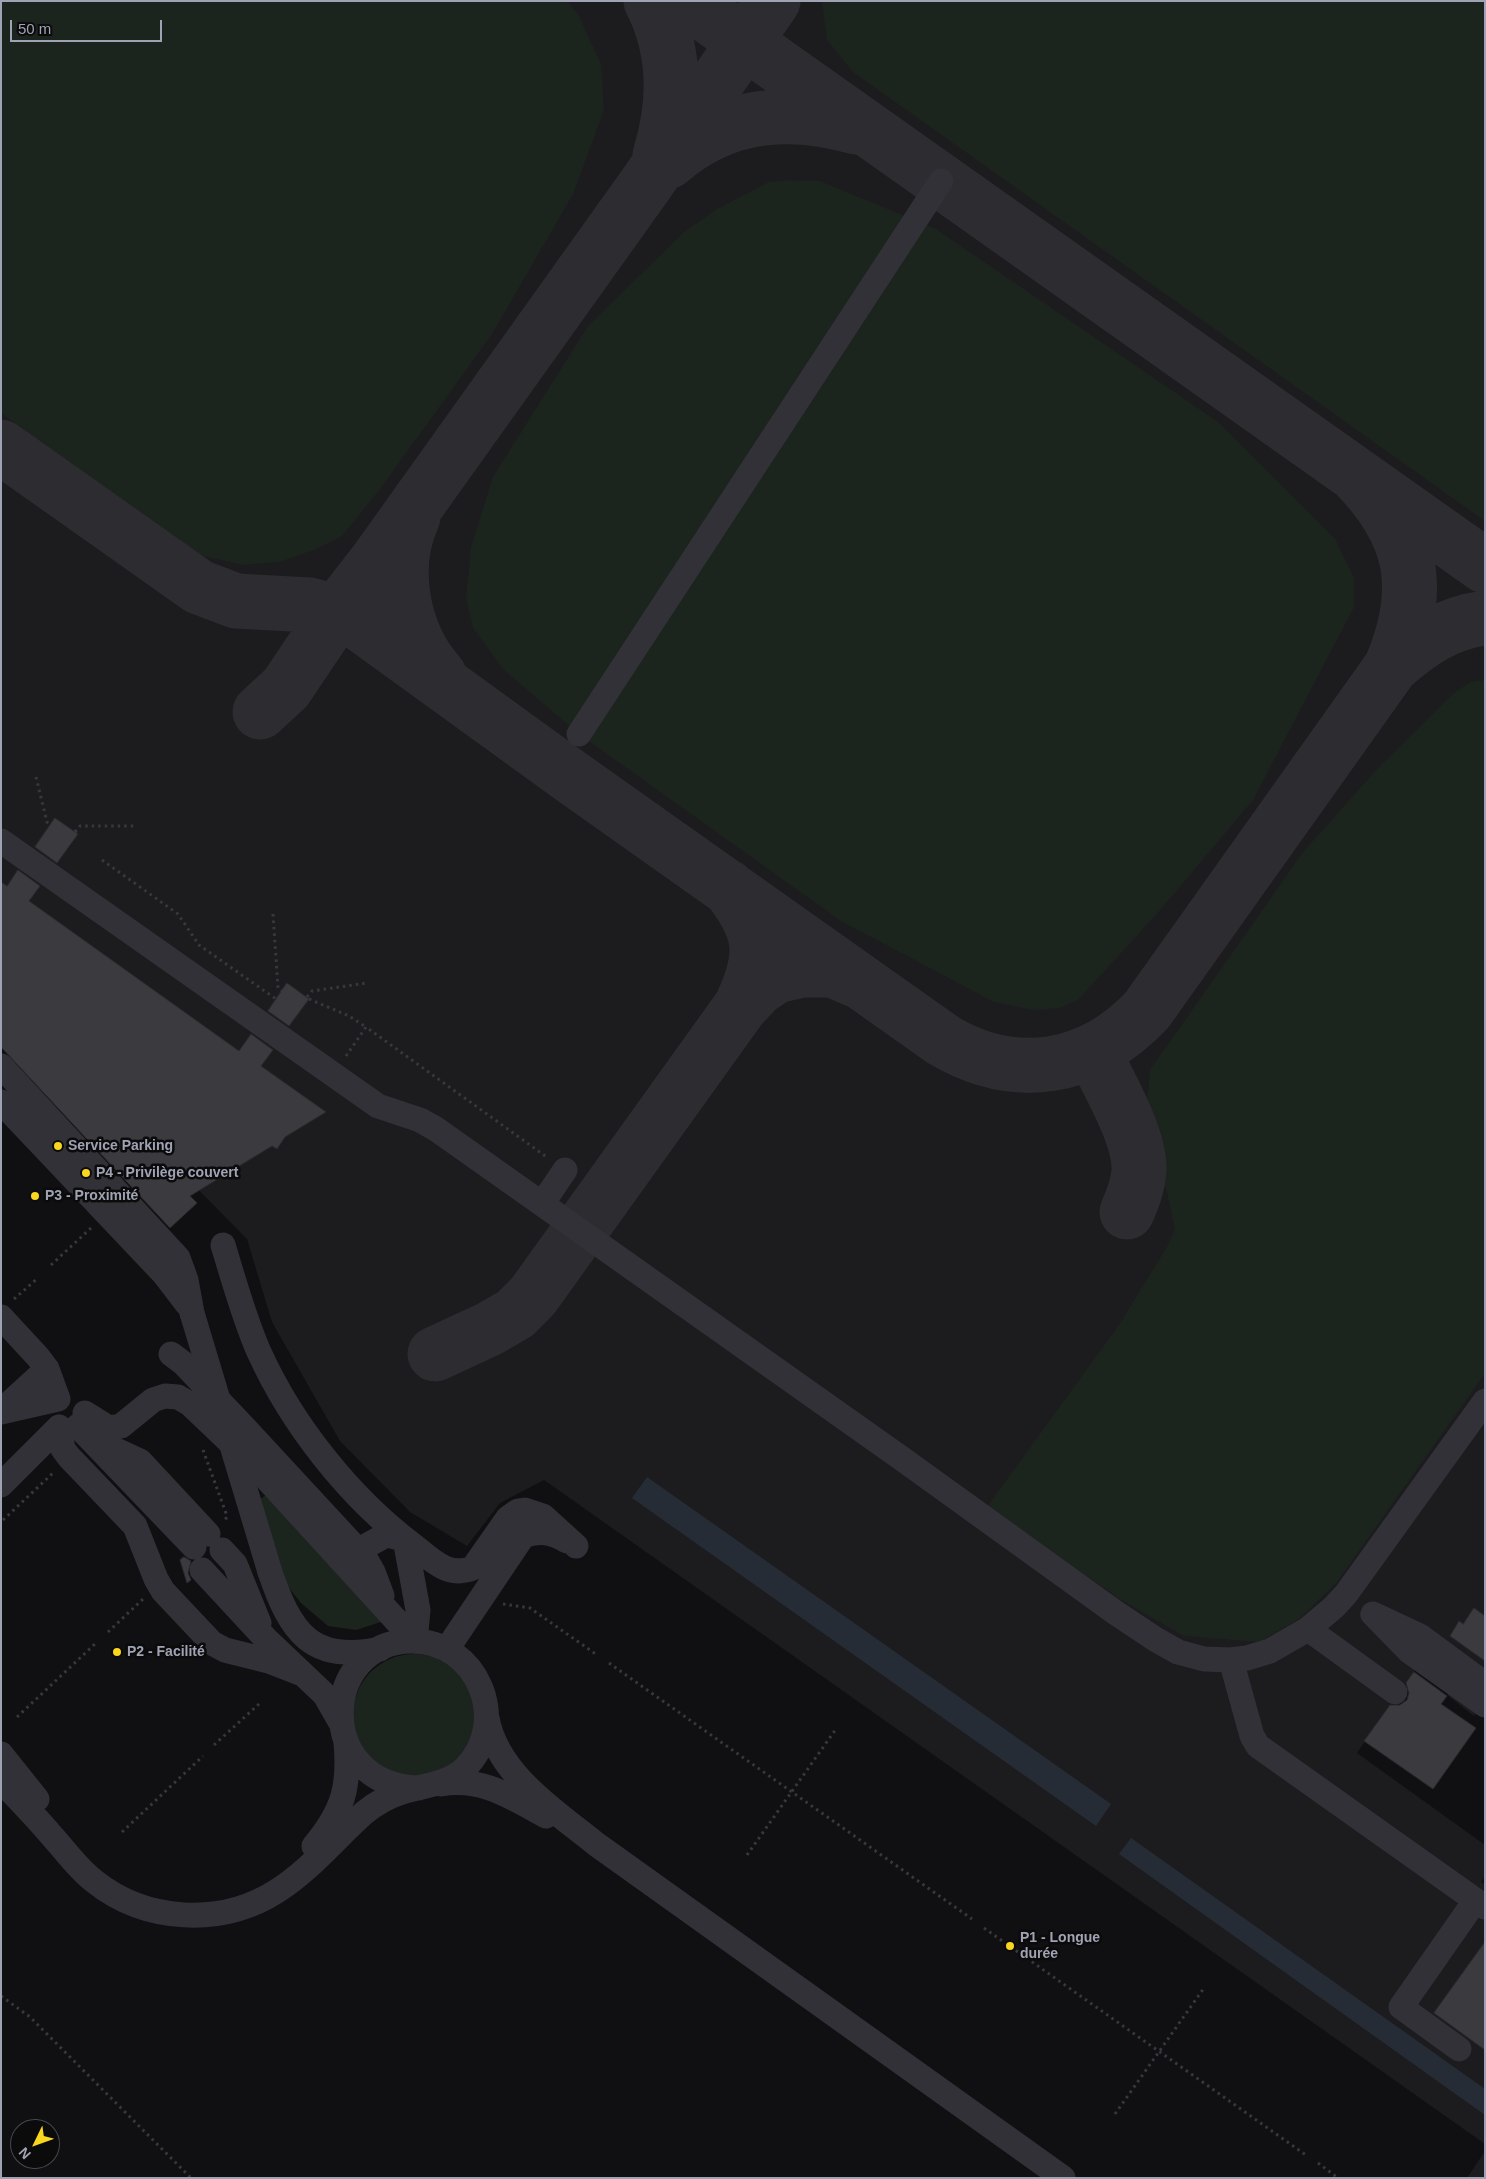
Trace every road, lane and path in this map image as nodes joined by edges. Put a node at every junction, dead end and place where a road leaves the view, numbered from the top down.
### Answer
1 (941, 181) dead end
2 (579, 734) dead end
3 (36, 777) dead end
4 (50, 825) dead end
5 (137, 826) dead end
6 (76, 832) dead end
7 (1, 841) edge
8 (102, 860) dead end
9 (273, 914) dead end
10 (366, 983) dead end
11 (282, 991) dead end
12 (276, 999) dead end
13 (366, 1027) junction
14 (1, 1066) edge
15 (333, 1074) junction
16 (1, 1102) edge
17 (565, 1170) joint
18 (542, 1204) junction
19 (93, 1226) dead end
20 (223, 1245) dead end
21 (51, 1265) dead end
22 (38, 1278) dead end
23 (6, 1310) edge
24 (192, 1313) junction
25 (171, 1354) dead end
26 (47, 1369) junction
27 (58, 1399) junction
28 (1485, 1401) edge
29 (1, 1411) edge
30 (74, 1422) junction
31 (56, 1470) dead end
32 (1, 1484) edge
33 (3, 1520) dead end
34 (405, 1539) junction
35 (357, 1550) junction
36 (1346, 1594) junction
37 (144, 1598) dead end
38 (488, 1602) junction
39 (388, 1612) junction
40 (1373, 1614) junction
41 (1308, 1629) junction
42 (108, 1632) dead end
43 (415, 1641) junction
44 (96, 1643) dead end
45 (383, 1648) junction
46 (447, 1649) junction
47 (597, 1655) dead end
48 (1230, 1660) junction
49 (609, 1663) dead end
50 (300, 1673) junction
51 (1485, 1684) edge
52 (1395, 1692) dead end
53 (259, 1704) dead end
54 (1485, 1705) edge
55 (487, 1716) junction
56 (17, 1717) dead end
57 (836, 1729) dead end
58 (343, 1733) junction
59 (214, 1745) dead end
60 (1, 1754) edge
61 (202, 1756) dead end
62 (1, 1781) edge
63 (429, 1786) junction
64 (791, 1792) junction
65 (122, 1832) dead end
66 (52, 1835) junction
67 (596, 1844) junction
68 (747, 1855) dead end
69 (1480, 1904) edge
70 (972, 1920) dead end
71 (984, 1928) dead end
72 (1204, 1988) dead end
73 (1, 1996) edge
74 (1459, 2049) dead end
75 (1159, 2051) junction
76 (1115, 2114) dead end
77 (1306, 2155) dead end
78 (1318, 2164) dead end
79 (191, 2178) edge
80 (1063, 2178) edge
81 (1338, 2178) edge

1 - 2 street
3 - 4 path
5 - 6 path
7 - 15 street
8 - 12 path
9 - 11 path
10 - 13 path
13 - 15 path
13 - 17 path
14 - 24 street
15 - 18 street
16 - 24 street
17 - 18 street
18 - 48 street
19 - 21 path
20 - 34 street
22 - 23 path
23 - 26 street
24 - 45 street, bridge
25 - 35 street
26 - 27 street
26 - 29 street
27 - 29 street
27 - 30 street
28 - 36 street
30 - 32 street
30 - 39 street
30 - 50 street
30 - 50 street
31 - 33 path
34 - 35 street
34 - 38 street
34 - 43 street
35 - 39 street
36 - 40 street
36 - 41 street
37 - 42 path
38 - 46 street
38 - 47 path
39 - 43 street
40 - 51 street
40 - 54 street
41 - 48 street
41 - 52 street
43 - 45 street
43 - 46 street
44 - 56 path
45 - 58 street
46 - 55 street
48 - 69 street
49 - 64 path
50 - 58 street
53 - 59 path
55 - 63 street
55 - 67 street
57 - 64 path
58 - 63 street
58 - 66 street
60 - 66 street
61 - 65 path
62 - 66 street
63 - 66 street
63 - 67 street
64 - 68 path
64 - 70 path
67 - 80 street
69 - 74 street
71 - 75 path
72 - 75 path
73 - 79 path
75 - 76 path
75 - 77 path
78 - 81 path

